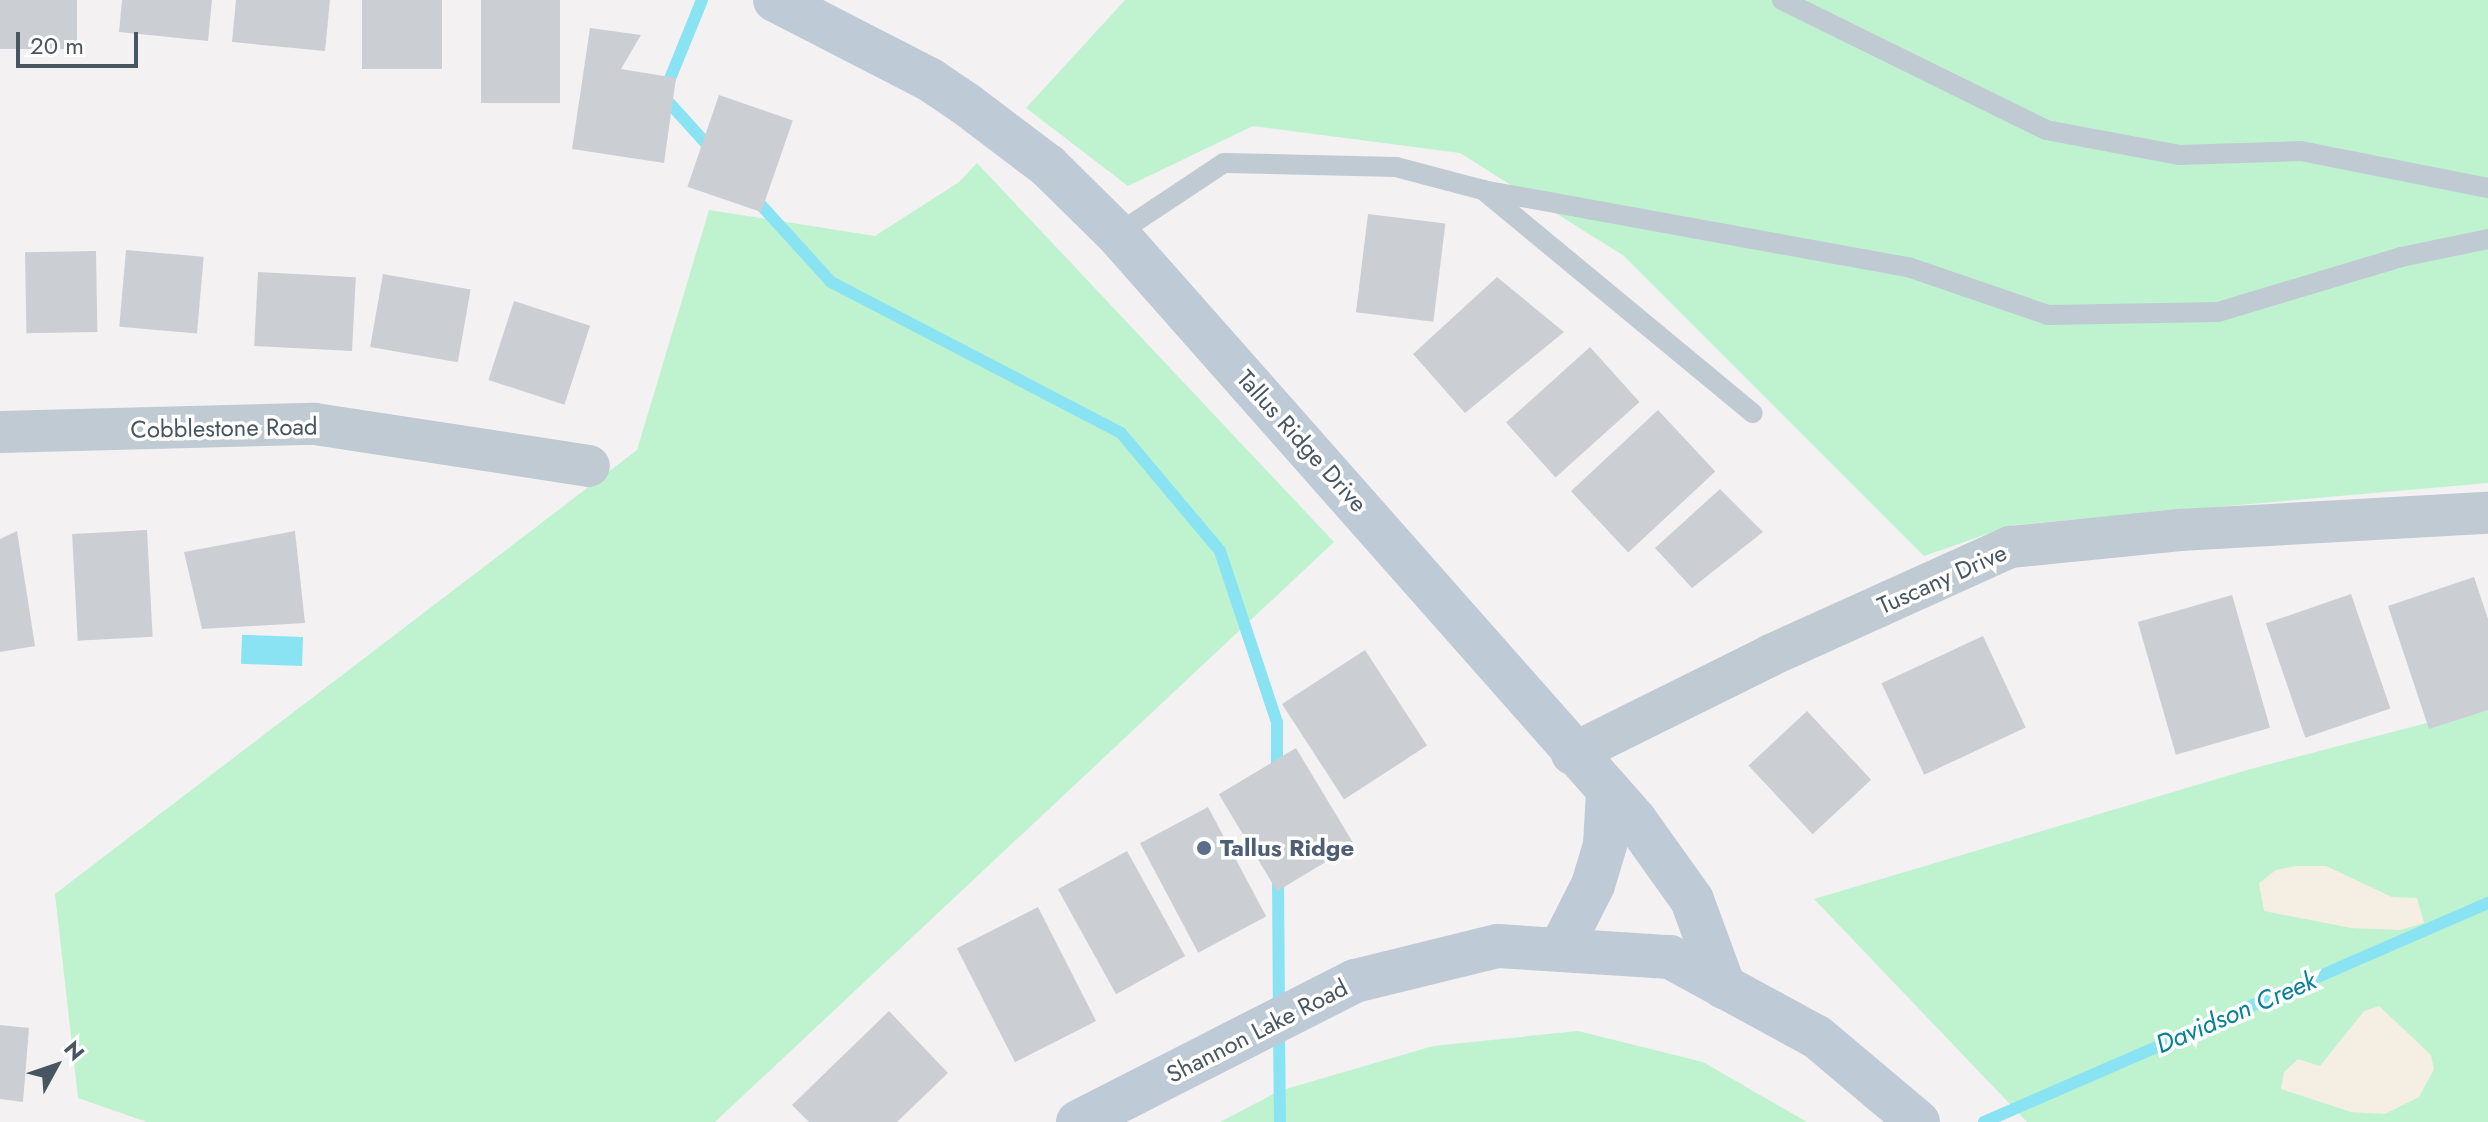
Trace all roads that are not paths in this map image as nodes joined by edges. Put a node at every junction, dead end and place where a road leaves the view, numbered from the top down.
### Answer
1 (775, 0) edge
2 (1782, 0) edge
3 (2488, 188) edge
4 (1483, 190) junction
5 (1117, 234) junction
6 (2488, 239) edge
7 (1753, 413) dead end
8 (0, 432) edge
9 (589, 466) dead end
10 (2488, 513) edge
11 (1572, 754) junction
12 (1608, 792) junction
13 (1560, 950) junction
14 (1724, 987) junction
15 (1078, 1122) edge
16 (1918, 1122) edge

1 - 5 street, Tallus Ridge Drive
2 - 3 lane
4 - 5 lane
4 - 6 lane
4 - 7 lane
5 - 11 street, Tallus Ridge Drive
8 - 9 street, Cobblestone Road
10 - 11 street, Tuscany Drive
11 - 12 street, Tallus Ridge Drive
12 - 13 street
12 - 14 street, Tallus Ridge Drive
13 - 14 street, Shannon Lake Road
13 - 15 street, Shannon Lake Road
14 - 16 street, Shannon Lake Road

